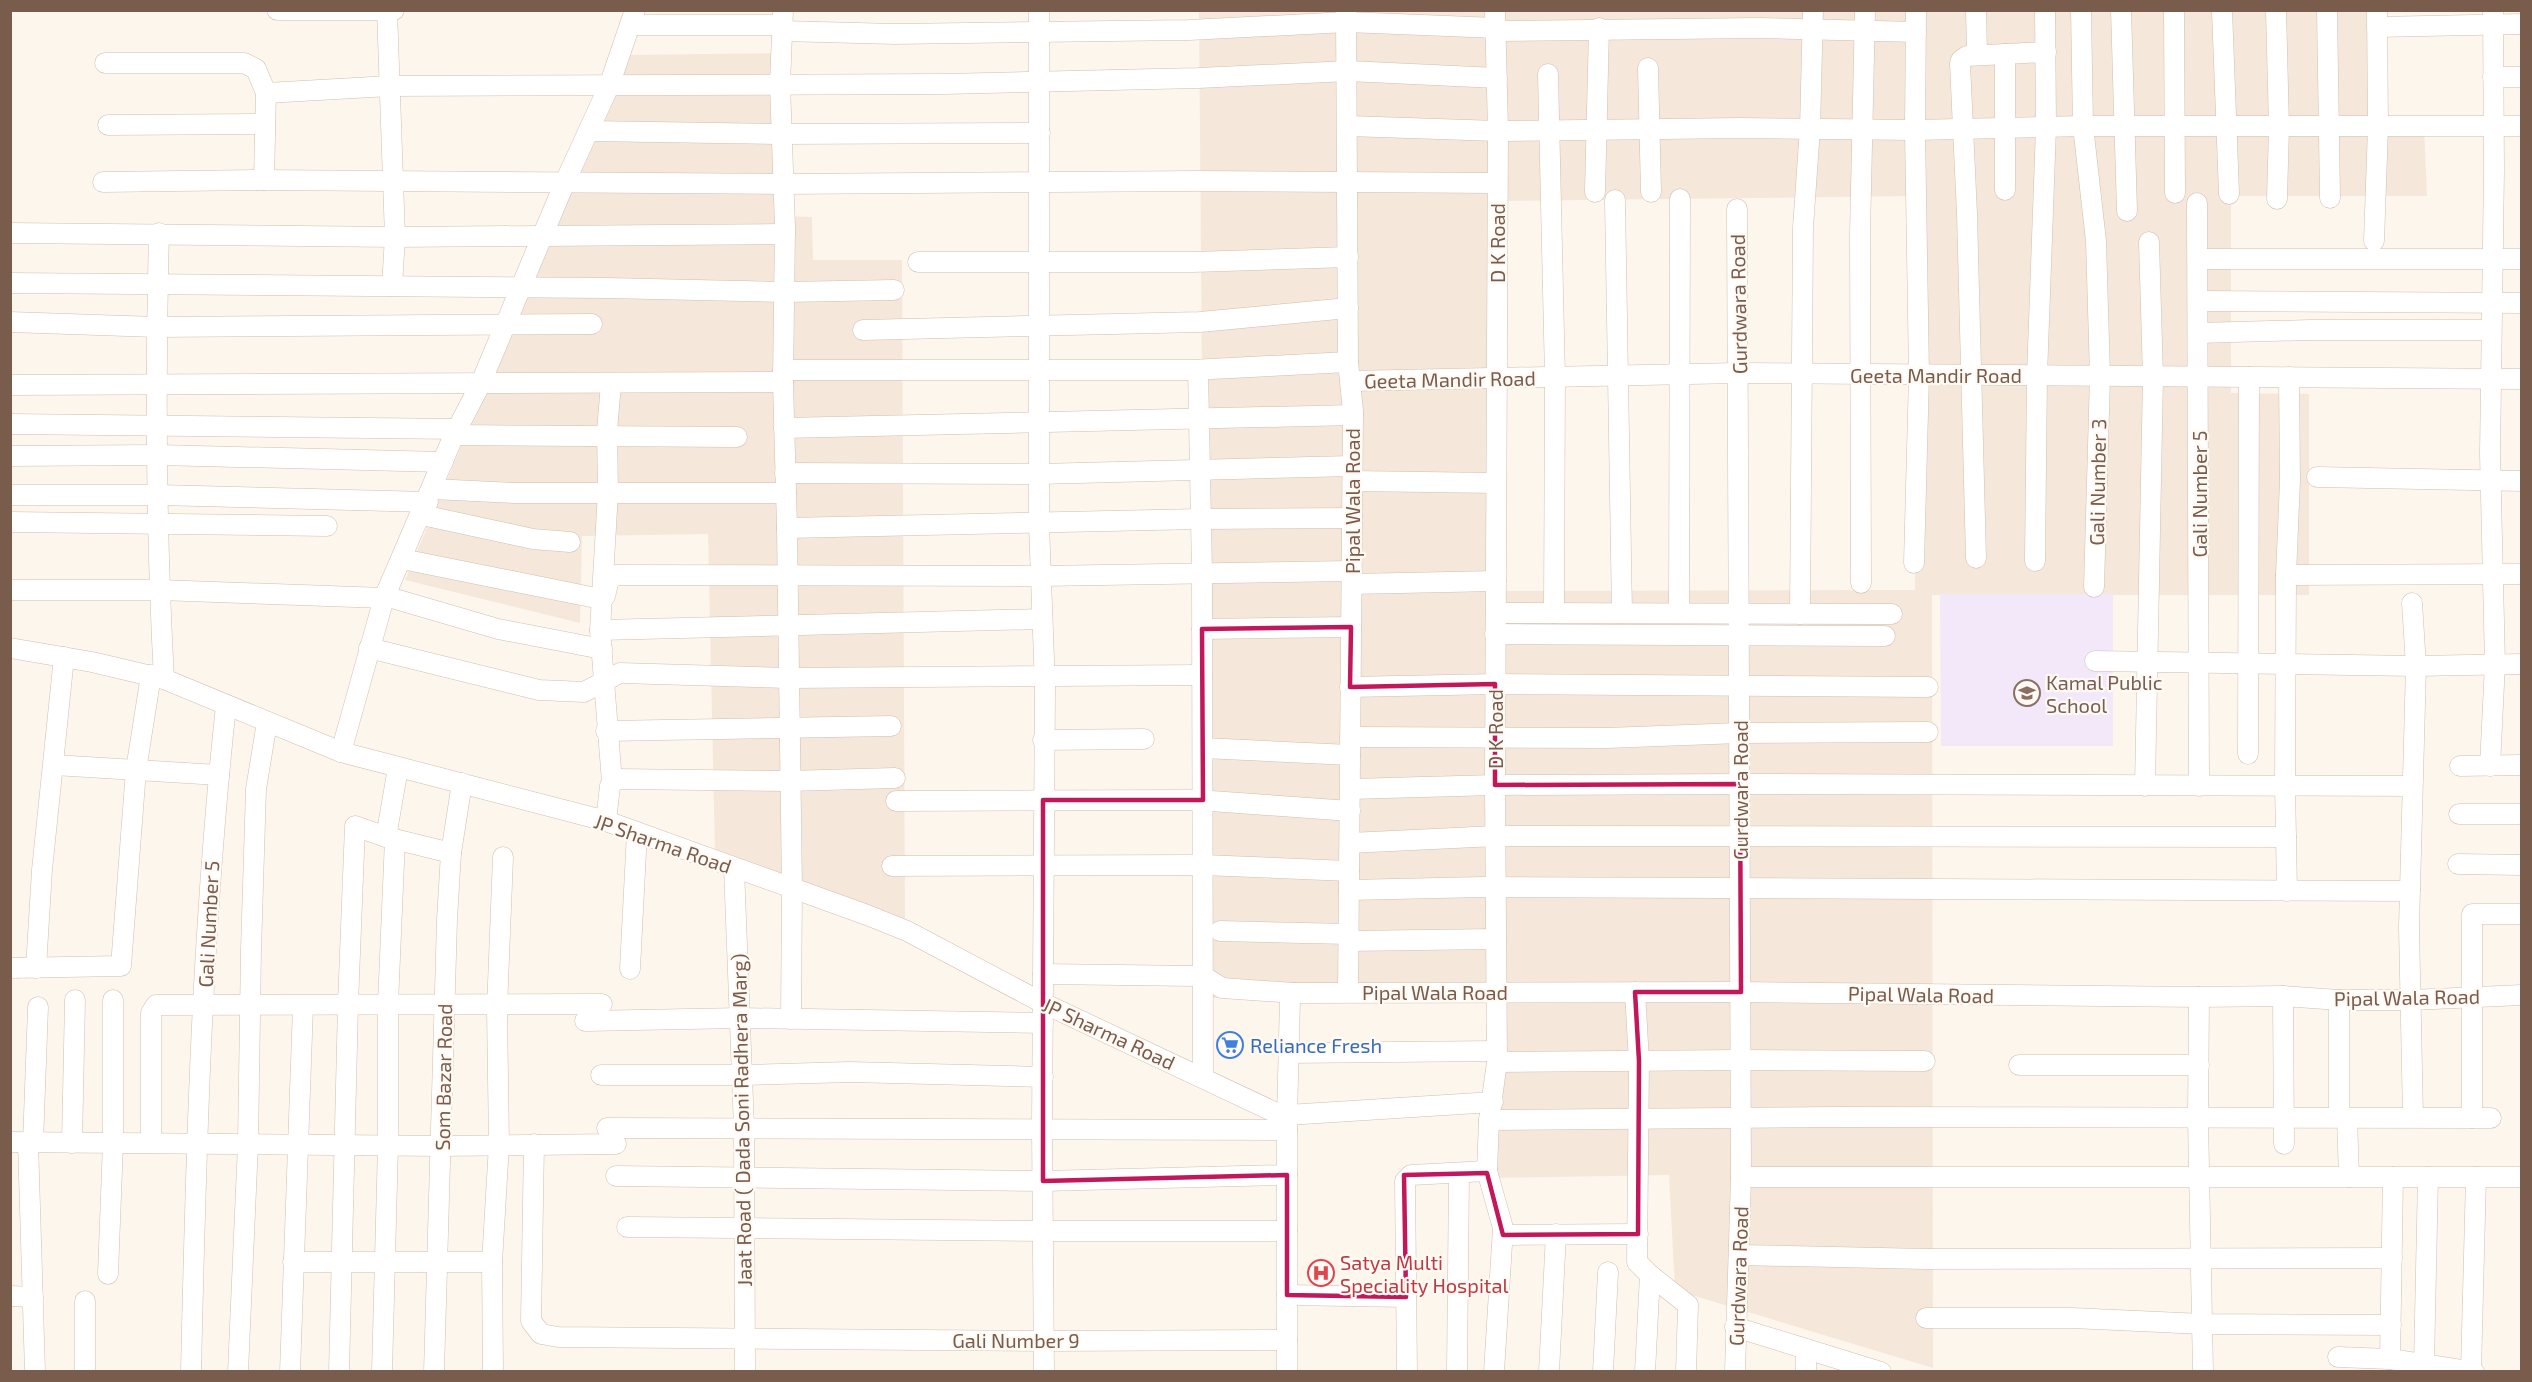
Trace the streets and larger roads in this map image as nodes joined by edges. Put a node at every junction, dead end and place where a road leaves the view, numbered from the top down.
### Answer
1 (277, 10) edge
2 (394, 10) edge
3 (1039, 10) edge
4 (1813, 10) edge
5 (1865, 10) edge
6 (1916, 10) edge
7 (1976, 10) edge
8 (2045, 10) edge
9 (2081, 10) edge
10 (2121, 10) edge
11 (2174, 10) edge
12 (2222, 10) edge
13 (2276, 10) edge
14 (2327, 10) edge
15 (286, 11) edge
16 (387, 11) edge
17 (1347, 16) edge
18 (2493, 17) edge
19 (632, 18) edge
20 (1758, 19) edge
21 (2377, 19) edge
22 (782, 22) edge
23 (1496, 23) edge
24 (2522, 24) edge
25 (1599, 28) junction
26 (1813, 30) junction
27 (1040, 32) junction
28 (1866, 32) junction
29 (1916, 32) junction
30 (2046, 52) junction
31 (1977, 54) junction
32 (2005, 54) junction
33 (105, 63) dead end
34 (1648, 68) dead end
35 (1347, 71) junction
36 (1548, 74) dead end
37 (2493, 77) junction
38 (2522, 77) edge
39 (1497, 78) junction
40 (1040, 82) junction
41 (780, 84) junction
42 (390, 86) junction
43 (609, 86) junction
44 (266, 93) junction
45 (266, 124) junction
46 (108, 125) dead end
47 (1348, 126) junction
48 (2083, 126) junction
49 (2124, 126) junction
50 (2173, 126) junction
51 (2227, 126) junction
52 (2522, 126) edge
53 (2279, 127) junction
54 (2328, 127) junction
55 (2378, 127) junction
56 (2494, 127) junction
57 (1810, 128) junction
58 (2005, 128) junction
59 (2046, 128) junction
60 (1649, 129) junction
61 (1964, 129) junction
62 (589, 130) junction
63 (1548, 130) junction
64 (1596, 130) junction
65 (1863, 130) junction
66 (1915, 130) junction
67 (1498, 131) junction
68 (1040, 133) junction
69 (782, 134) junction
70 (264, 180) junction
71 (391, 180) junction
72 (1039, 181) junction
73 (103, 182) dead end
74 (565, 182) junction
75 (1348, 183) junction
76 (1497, 183) junction
77 (783, 184) junction
78 (2005, 190) dead end
79 (1595, 192) dead end
80 (1651, 192) dead end
81 (2175, 194) dead end
82 (2229, 194) dead end
83 (2330, 198) dead end
84 (1680, 199) dead end
85 (2277, 199) dead end
86 (1615, 200) dead end
87 (2197, 203) dead end
88 (1737, 209) dead end
89 (2127, 212) dead end
90 (10, 233) edge
91 (159, 233) junction
92 (785, 234) junction
93 (545, 235) junction
94 (394, 237) junction
95 (2374, 241) dead end
96 (2149, 242) dead end
97 (1348, 257) junction
98 (2198, 259) junction
99 (2494, 259) junction
100 (2522, 259) edge
101 (918, 262) dead end
102 (1039, 262) junction
103 (10, 283) edge
104 (157, 283) junction
105 (392, 286) junction
106 (522, 288) junction
107 (894, 290) dead end
108 (784, 292) junction
109 (2198, 301) junction
110 (2493, 303) junction
111 (2522, 303) edge
112 (1348, 308) junction
113 (10, 322) edge
114 (505, 324) junction
115 (592, 324) dead end
116 (156, 327) junction
117 (1039, 327) junction
118 (863, 330) dead end
119 (2491, 330) junction
120 (2198, 333) junction
121 (1039, 370) junction
122 (1198, 370) junction
123 (1349, 371) junction
124 (1738, 373) junction
125 (1803, 374) junction
126 (1860, 374) junction
127 (1680, 375) junction
128 (1919, 375) junction
129 (1972, 375) junction
130 (2037, 375) junction
131 (783, 376) junction
132 (1617, 376) junction
133 (2100, 376) junction
134 (1555, 377) junction
135 (2153, 377) junction
136 (2199, 377) junction
137 (2248, 377) junction
138 (1496, 378) junction
139 (2289, 378) junction
140 (2490, 379) junction
141 (2522, 379) edge
142 (611, 384) junction
143 (10, 385) edge
144 (480, 385) junction
145 (157, 386) junction
146 (1353, 415) junction
147 (1199, 418) junction
148 (10, 424) edge
149 (1039, 424) junction
150 (158, 426) junction
151 (784, 428) junction
152 (456, 432) junction
153 (607, 436) junction
154 (736, 436) dead end
155 (158, 455) junction
156 (10, 456) edge
157 (443, 462) junction
158 (1200, 468) junction
159 (785, 473) junction
160 (1352, 473) junction
161 (1039, 474) junction
162 (2317, 477) dead end
163 (2491, 480) junction
164 (2522, 481) edge
165 (1496, 483) junction
166 (608, 492) junction
167 (786, 493) junction
168 (10, 495) edge
169 (158, 495) junction
170 (427, 502) junction
171 (1352, 518) junction
172 (1200, 519) junction
173 (10, 522) edge
174 (159, 524) junction
175 (1039, 524) junction
176 (327, 526) dead end
177 (787, 528) junction
178 (570, 542) dead end
179 (1976, 558) dead end
180 (402, 559) junction
181 (2035, 561) dead end
182 (1914, 563) dead end
183 (1202, 572) junction
184 (2522, 574) edge
185 (2286, 575) junction
186 (2494, 575) junction
187 (787, 576) junction
188 (1041, 576) junction
189 (1352, 577) junction
190 (1496, 581) junction
191 (1861, 583) dead end
192 (2094, 587) dead end
193 (10, 590) edge
194 (159, 590) junction
195 (385, 597) junction
196 (601, 598) junction
197 (2412, 603) dead end
198 (1739, 613) junction
199 (1496, 614) junction
200 (1554, 614) junction
201 (1622, 614) junction
202 (1679, 614) junction
203 (1800, 614) junction
204 (1892, 614) dead end
205 (1042, 619) junction
206 (788, 626) junction
207 (1351, 627) junction
208 (1202, 629) junction
209 (1495, 634) junction
210 (1740, 634) junction
211 (1885, 636) dead end
212 (601, 640) junction
213 (10, 648) edge
214 (369, 648) junction
215 (64, 657) junction
216 (2095, 661) dead end
217 (2148, 662) junction
218 (2200, 663) junction
219 (2249, 664) junction
220 (2495, 664) junction
221 (2522, 664) edge
222 (2286, 665) junction
223 (2416, 666) junction
224 (1202, 675) junction
225 (1044, 676) junction
226 (158, 677) junction
227 (788, 678) junction
228 (604, 680) junction
229 (1495, 684) junction
230 (1350, 687) junction
231 (1740, 687) junction
232 (1928, 687) dead end
233 (226, 706) junction
234 (267, 722) junction
235 (891, 726) dead end
236 (789, 728) junction
237 (606, 731) junction
238 (1928, 732) dead end
239 (1740, 733) junction
240 (1495, 738) junction
241 (1144, 739) dead end
242 (1043, 740) junction
243 (1350, 746) junction
244 (1203, 748) junction
245 (341, 752) junction
246 (2248, 753) dead end
247 (54, 765) junction
248 (2522, 765) edge
249 (2460, 766) dead end
250 (2490, 766) junction
251 (398, 768) junction
252 (136, 771) junction
253 (219, 775) junction
254 (895, 778) dead end
255 (789, 781) junction
256 (612, 782) junction
257 (462, 783) junction
258 (1740, 784) junction
259 (1495, 785) junction
260 (2285, 785) junction
261 (2145, 786) junction
262 (2199, 786) junction
263 (2412, 786) junction
264 (1350, 789) junction
265 (1043, 800) junction
266 (1203, 800) junction
267 (896, 801) dead end
268 (1350, 811) junction
269 (2522, 813) edge
270 (2459, 814) dead end
271 (606, 821) junction
272 (637, 832) junction
273 (1496, 836) junction
274 (1740, 836) junction
275 (2286, 837) junction
276 (390, 838) junction
277 (1350, 843) junction
278 (451, 853) junction
279 (503, 857) dead end
280 (1044, 864) junction
281 (2458, 864) dead end
282 (1203, 865) junction
283 (2522, 865) edge
284 (892, 866) dead end
285 (734, 868) junction
286 (1349, 881) junction
287 (1495, 887) junction
288 (792, 889) junction
289 (1741, 889) junction
290 (2287, 891) junction
291 (2410, 891) junction
292 (2522, 914) edge
293 (1220, 931) dead end
294 (1349, 938) junction
295 (1496, 939) junction
296 (10, 968) edge
297 (36, 968) junction
298 (630, 969) dead end
299 (1043, 974) junction
300 (1203, 976) junction
301 (1348, 992) junction
302 (1497, 992) junction
303 (1635, 992) junction
304 (1741, 992) junction
305 (1294, 993) junction
306 (2522, 995) edge
307 (2283, 996) junction
308 (2199, 997) junction
309 (2470, 997) junction
310 (75, 1000) dead end
311 (113, 1000) dead end
312 (2339, 1000) junction
313 (2411, 1000) junction
314 (1043, 1003) junction
315 (348, 1004) junction
316 (388, 1004) junction
317 (445, 1004) junction
318 (602, 1004) dead end
319 (203, 1005) junction
320 (497, 1005) junction
321 (250, 1006) junction
322 (303, 1006) junction
323 (38, 1007) dead end
324 (741, 1018) junction
325 (791, 1019) junction
326 (585, 1021) dead end
327 (1043, 1023) junction
328 (1288, 1053) junction
329 (1497, 1056) junction
330 (1741, 1060) junction
331 (1639, 1061) junction
332 (1925, 1061) dead end
333 (2019, 1065) dead end
334 (2199, 1065) junction
335 (601, 1075) dead end
336 (742, 1075) junction
337 (1043, 1077) junction
338 (1203, 1077) junction
339 (1491, 1111) junction
340 (2343, 1116) junction
341 (2284, 1117) junction
342 (2413, 1117) junction
343 (2198, 1118) junction
344 (1741, 1119) junction
345 (1639, 1120) junction
346 (1287, 1121) junction
347 (744, 1128) junction
348 (1042, 1128) junction
349 (24, 1143) edge
350 (72, 1143) junction
351 (113, 1143) junction
352 (150, 1143) junction
353 (196, 1143) junction
354 (248, 1144) junction
355 (297, 1144) junction
356 (345, 1144) junction
357 (534, 1144) junction
358 (2284, 1144) dead end
359 (388, 1145) junction
360 (499, 1145) junction
361 (441, 1146) junction
362 (1487, 1171) junction
363 (1459, 1173) junction
364 (1287, 1174) junction
365 (616, 1176) dead end
366 (2200, 1176) junction
367 (744, 1177) junction
368 (1742, 1177) junction
369 (2349, 1177) junction
370 (2393, 1177) junction
371 (2427, 1177) junction
372 (2476, 1177) junction
373 (2522, 1177) edge
374 (1043, 1181) junction
375 (627, 1227) dead end
376 (744, 1227) junction
377 (1044, 1231) junction
378 (1287, 1231) junction
379 (1503, 1234) junction
380 (1556, 1234) junction
381 (1638, 1234) junction
382 (1739, 1256) junction
383 (2392, 1258) junction
384 (2202, 1259) junction
385 (293, 1262) junction
386 (438, 1262) junction
387 (492, 1262) junction
388 (342, 1263) junction
389 (385, 1263) junction
390 (1608, 1272) dead end
391 (108, 1274) dead end
392 (1650, 1275) junction
393 (1287, 1295) junction
394 (10, 1296) edge
395 (33, 1297) junction
396 (1406, 1297) junction
397 (86, 1301) dead end
398 (1926, 1317) dead end
399 (2203, 1324) junction
400 (2391, 1325) junction
401 (1735, 1327) junction
402 (745, 1339) junction
403 (1287, 1340) junction
404 (1044, 1341) junction
405 (1806, 1348) junction
406 (2338, 1358) dead end
407 (2390, 1359) junction
408 (2424, 1364) junction
409 (35, 1371) edge
410 (85, 1371) edge
411 (191, 1371) edge
412 (238, 1371) edge
413 (290, 1371) edge
414 (339, 1371) edge
415 (382, 1371) edge
416 (434, 1371) edge
417 (493, 1371) edge
418 (745, 1371) edge
419 (1044, 1371) edge
420 (1287, 1371) edge
421 (1407, 1371) edge
422 (1457, 1371) edge
423 (1494, 1371) edge
424 (1550, 1371) edge
425 (1603, 1371) edge
426 (1645, 1371) edge
427 (1686, 1371) edge
428 (1735, 1371) edge
429 (1806, 1371) edge
430 (1881, 1371) edge
431 (2203, 1371) edge
432 (2472, 1371) edge

1 - 15 street
2 - 16 street
3 - 27 street
4 - 26 street
5 - 28 street
6 - 29 street
7 - 31 street
8 - 30 street
9 - 48 street, Gali Number 3
10 - 49 street
11 - 50 street
12 - 51 street
13 - 53 street
14 - 54 street
15 - 16 street
16 - 42 street
17 - 23 street
17 - 27 street
17 - 35 street, Pipal Wala Road
18 - 21 street
18 - 24 street
18 - 37 street
19 - 22 street
19 - 43 street
20 - 25 street
20 - 26 street
21 - 55 street
22 - 27 street
22 - 41 street
23 - 25 street
23 - 39 street, D K Road
25 - 64 street
26 - 28 street
26 - 57 street
27 - 40 street
28 - 29 street
28 - 65 street
29 - 66 street
30 - 32 street
30 - 59 street
31 - 32 street
31 - 61 street
32 - 58 street
33 - 44 street
34 - 60 street
35 - 39 street
35 - 40 street
35 - 47 street, Pipal Wala Road
36 - 63 street
37 - 38 street
37 - 56 street
39 - 67 street, D K Road
40 - 41 street
40 - 68 street
41 - 43 street
41 - 69 street
42 - 43 street
42 - 44 street
42 - 71 street
43 - 62 street
44 - 45 street
45 - 46 street
45 - 70 street
47 - 67 street
47 - 75 street, Pipal Wala Road
48 - 49 street
48 - 59 street
48 - 133 street, Gali Number 3
49 - 50 street
49 - 89 street
50 - 51 street
50 - 81 street
51 - 53 street
51 - 82 street
52 - 56 street
53 - 54 street
53 - 85 street
54 - 55 street
54 - 83 street
55 - 56 street
55 - 95 street
56 - 99 street
57 - 60 street
57 - 65 street
57 - 125 street
58 - 59 street
58 - 61 street
58 - 78 street
59 - 130 street
60 - 64 street
60 - 80 street
61 - 66 street
61 - 129 street
62 - 69 street
62 - 74 street
63 - 64 street
63 - 67 street
63 - 134 street
64 - 79 street
65 - 66 street
65 - 126 street
66 - 128 street
67 - 76 street, D K Road
68 - 69 street
68 - 72 street
69 - 77 street
70 - 71 street
70 - 73 street
71 - 74 street
71 - 94 street
72 - 75 street
72 - 77 street
72 - 102 street
74 - 77 street
74 - 93 street
75 - 76 street
75 - 97 street, Pipal Wala Road
76 - 138 street, D K Road
77 - 92 street
84 - 127 street
86 - 132 street
87 - 98 street, Gali Number 5
88 - 124 street, Gurdwara Road
90 - 91 street
91 - 94 street
91 - 104 street
92 - 93 street
92 - 108 street
93 - 94 street
93 - 106 street
94 - 105 street
96 - 135 street
97 - 102 street
97 - 112 street, Pipal Wala Road
98 - 99 street
98 - 109 street, Gali Number 5
99 - 100 street
99 - 110 street
101 - 102 street
102 - 117 street
103 - 104 street
104 - 105 street
104 - 116 street
105 - 106 street
106 - 108 street
106 - 114 street
107 - 108 street
108 - 131 street
109 - 110 street
109 - 120 street, Gali Number 5
110 - 111 street
110 - 119 street
112 - 117 street
112 - 123 street, Pipal Wala Road
113 - 116 street
114 - 115 street
114 - 116 street
114 - 144 street
116 - 145 street
117 - 118 street
117 - 121 street
119 - 120 street
119 - 140 street
120 - 136 street, Gali Number 5
121 - 122 street, Geeta Mandir Road
121 - 131 street, Geeta Mandir Road
121 - 149 street
122 - 123 street, Geeta Mandir Road
122 - 147 street
123 - 138 street, Geeta Mandir Road
123 - 146 street, Pipal Wala Road
124 - 125 street, Geeta Mandir Road
124 - 127 street, Geeta Mandir Road
124 - 198 street, Gurdwara Road
125 - 126 street, Geeta Mandir Road
125 - 203 street
126 - 128 street, Geeta Mandir Road
126 - 191 street
127 - 132 street, Geeta Mandir Road
127 - 202 street
128 - 129 street, Geeta Mandir Road
128 - 182 street
129 - 130 street, Geeta Mandir Road
129 - 179 street
130 - 133 street, Geeta Mandir Road
130 - 181 street
131 - 142 street, Geeta Mandir Road
131 - 151 street
132 - 134 street, Geeta Mandir Road
132 - 201 street
133 - 135 street, Geeta Mandir Road
133 - 192 street, Gali Number 3
134 - 138 street, Geeta Mandir Road
134 - 200 street
135 - 136 street, Geeta Mandir Road
135 - 217 street
136 - 137 street, Geeta Mandir Road
136 - 218 street, Gali Number 5
137 - 139 street, Geeta Mandir Road
137 - 219 street
138 - 165 street, D K Road
139 - 140 street, Geeta Mandir Road
139 - 185 street
140 - 141 street, Geeta Mandir Road
140 - 163 street
142 - 144 street, Geeta Mandir Road
142 - 153 street
143 - 145 street, Geeta Mandir Road
144 - 145 street, Geeta Mandir Road
144 - 152 street
145 - 150 street
146 - 147 street
146 - 160 street, Pipal Wala Road
147 - 149 street
147 - 158 street
148 - 150 street
149 - 151 street
149 - 161 street
150 - 152 street
150 - 155 street
151 - 159 street
152 - 153 street
152 - 157 street
153 - 154 street
153 - 166 street
155 - 156 street
155 - 157 street
155 - 169 street
157 - 170 street
158 - 160 street
158 - 161 street
158 - 172 street
159 - 161 street
159 - 167 street
160 - 165 street
160 - 171 street, Pipal Wala Road
161 - 175 street
162 - 163 street
163 - 164 street
163 - 186 street
165 - 190 street, D K Road
166 - 167 street
166 - 170 street
166 - 196 street
167 - 177 street
168 - 169 street
169 - 170 street
169 - 174 street
170 - 178 street
170 - 180 street
171 - 172 street
171 - 189 street, Pipal Wala Road
172 - 175 street
172 - 183 street
173 - 174 street
174 - 176 street
174 - 194 street
175 - 177 street
175 - 188 street
177 - 187 street
180 - 195 street
180 - 196 street
183 - 188 street
183 - 189 street
183 - 208 street
184 - 186 street
185 - 186 street
185 - 222 street
186 - 220 street
187 - 188 street
187 - 196 street
187 - 206 street
188 - 205 street
189 - 190 street
189 - 207 street, Pipal Wala Road
190 - 199 street, D K Road
193 - 194 street
194 - 195 street
194 - 226 street
195 - 212 street
195 - 214 street
196 - 212 street
197 - 223 street
198 - 202 street
198 - 203 street
198 - 210 street, Gurdwara Road
199 - 200 street
199 - 209 street, D K Road
200 - 201 street
201 - 202 street
203 - 204 street
205 - 206 street
205 - 225 street
206 - 212 street
206 - 227 street
207 - 208 street
207 - 230 street, Pipal Wala Road
208 - 224 street
209 - 210 street
209 - 229 street, D K Road
210 - 211 street
210 - 231 street, Gurdwara Road
212 - 228 street
213 - 215 street, JP Sharma Road
214 - 228 street
214 - 245 street
215 - 226 street, JP Sharma Road
215 - 247 street
216 - 217 street
217 - 218 street
217 - 261 street
218 - 219 street
218 - 262 street, Gali Number 5
219 - 222 street
219 - 246 street
220 - 221 street
220 - 223 street
220 - 250 street
222 - 223 street
222 - 260 street
223 - 263 street
224 - 225 street
224 - 244 street
225 - 227 street
225 - 242 street
226 - 233 street, JP Sharma Road
226 - 252 street
227 - 228 street
227 - 236 street
228 - 237 street
229 - 230 street
229 - 231 street
229 - 240 street, D K Road
230 - 243 street, Pipal Wala Road
231 - 232 street
231 - 239 street, Gurdwara Road
233 - 234 street, JP Sharma Road
233 - 253 street, Gali Number 5
234 - 245 street, JP Sharma Road
234 - 321 street
235 - 236 street
236 - 237 street
236 - 255 street
237 - 256 street
238 - 239 street
239 - 240 street
239 - 258 street, Gurdwara Road
240 - 243 street
240 - 259 street, D K Road
241 - 242 street
242 - 265 street
243 - 244 street
243 - 264 street, Pipal Wala Road
244 - 266 street
245 - 251 street, JP Sharma Road
247 - 252 street
247 - 297 street
248 - 250 street
249 - 250 street
251 - 257 street, JP Sharma Road
251 - 276 street
252 - 253 street
252 - 297 street
253 - 319 street, Gali Number 5
254 - 255 street
255 - 256 street
255 - 288 street
256 - 271 street
257 - 271 street, JP Sharma Road
257 - 278 street, Som Bazar Road
258 - 259 street
258 - 261 street
258 - 274 street, Gurdwara Road
259 - 264 street
259 - 273 street, D K Road
260 - 262 street
260 - 263 street
260 - 275 street
261 - 262 street
263 - 291 street
264 - 268 street, Pipal Wala Road
265 - 266 street
265 - 267 street
265 - 280 street
266 - 268 street
266 - 282 street
268 - 277 street, Pipal Wala Road
269 - 270 street
271 - 272 street, JP Sharma Road
272 - 285 street, JP Sharma Road
272 - 298 street
273 - 274 street
273 - 277 street
273 - 287 street, D K Road
274 - 275 street
274 - 289 street, Gurdwara Road
275 - 290 street
276 - 278 street
276 - 315 street
276 - 316 street
277 - 286 street, Pipal Wala Road
278 - 317 street, Som Bazar Road
279 - 320 street
280 - 282 street
280 - 284 street
280 - 299 street
281 - 283 street
282 - 286 street
282 - 300 street
285 - 288 street, JP Sharma Road
285 - 324 street, Jaat Road ( Dada Soni Radhera Marg)
286 - 287 street
286 - 294 street, Pipal Wala Road
287 - 289 street
287 - 295 street, D K Road
288 - 314 street, JP Sharma Road
288 - 325 street
289 - 290 street
289 - 304 street, Gurdwara Road
290 - 291 street
291 - 313 street
292 - 309 street
293 - 294 street
294 - 295 street
294 - 301 street, Pipal Wala Road
295 - 302 street, D K Road
296 - 297 street
299 - 300 street
299 - 314 street
300 - 305 street, Pipal Wala Road
300 - 338 street
301 - 302 street, Pipal Wala Road
301 - 305 street, Pipal Wala Road
302 - 303 street, Pipal Wala Road
302 - 329 street, D K Road
303 - 304 street, Pipal Wala Road
303 - 331 street
304 - 308 street, Pipal Wala Road
304 - 330 street, Gurdwara Road
305 - 328 street
306 - 309 street, Pipal Wala Road
307 - 308 street, Pipal Wala Road
307 - 312 street, Pipal Wala Road
307 - 341 street
308 - 334 street
309 - 313 street, Pipal Wala Road
309 - 342 street
310 - 350 street
311 - 351 street
312 - 313 street, Pipal Wala Road
312 - 340 street
313 - 342 street
314 - 327 street
314 - 338 street, JP Sharma Road
315 - 316 street
315 - 322 street
315 - 356 street
316 - 317 street
316 - 359 street
317 - 320 street
317 - 361 street, Som Bazar Road
318 - 320 street
319 - 321 street
319 - 352 street
319 - 353 street, Gali Number 5
320 - 360 street
321 - 322 street
321 - 354 street
322 - 355 street
323 - 349 street
324 - 325 street
324 - 326 street
324 - 336 street, Jaat Road ( Dada Soni Radhera Marg)
325 - 327 street
327 - 337 street
328 - 329 street
328 - 346 street
329 - 331 street
329 - 339 street, D K Road
330 - 331 street
330 - 332 street
330 - 344 street, Gurdwara Road
331 - 345 street
333 - 334 street
334 - 343 street
335 - 336 street
336 - 337 street
336 - 347 street, Jaat Road ( Dada Soni Radhera Marg)
337 - 348 street
338 - 346 street, JP Sharma Road
339 - 345 street
339 - 346 street
339 - 362 street, D K Road
340 - 341 street
340 - 342 street
340 - 369 street
341 - 343 street
341 - 358 street
343 - 344 street
343 - 366 street
344 - 345 street
344 - 368 street, Gurdwara Road
345 - 381 street
346 - 348 street
346 - 364 street
347 - 348 street
347 - 357 street
347 - 367 street, Jaat Road ( Dada Soni Radhera Marg)
348 - 374 street
349 - 350 street
349 - 395 street
350 - 351 street
351 - 352 street
351 - 391 street
352 - 353 street
353 - 354 street
353 - 411 street, Gali Number 5
354 - 355 street
354 - 412 street
355 - 356 street
355 - 385 street
356 - 359 street
356 - 388 street
357 - 360 street
357 - 402 street, Gali Number 9
359 - 361 street
359 - 389 street
360 - 361 street
360 - 387 street
361 - 386 street, Som Bazar Road
362 - 363 street
362 - 379 street
363 - 396 street
363 - 422 street
364 - 374 street
364 - 378 street
365 - 367 street
366 - 368 street
366 - 369 street
366 - 384 street
367 - 374 street
367 - 376 street, Jaat Road ( Dada Soni Radhera Marg)
368 - 382 street, Gurdwara Road
369 - 370 street
370 - 371 street
370 - 383 street
371 - 372 street
371 - 408 street
372 - 373 street
372 - 432 street
374 - 377 street
375 - 376 street
376 - 377 street
376 - 402 street, Jaat Road ( Dada Soni Radhera Marg)
377 - 378 street
377 - 404 street
378 - 393 street
379 - 380 street
379 - 423 street
380 - 381 street
380 - 424 street
381 - 392 street
382 - 384 street
382 - 401 street, Gurdwara Road
383 - 384 street
383 - 400 street
384 - 399 street
385 - 388 street
385 - 413 street
386 - 387 street
386 - 389 street
386 - 416 street, Som Bazar Road
387 - 417 street
388 - 389 street
388 - 414 street
389 - 415 street
390 - 425 street
392 - 426 street
392 - 427 street
393 - 396 street
393 - 403 street
394 - 395 street
395 - 409 street
396 - 421 street
397 - 410 street
398 - 399 street
399 - 400 street
399 - 431 street
400 - 407 street
401 - 405 street
401 - 428 street, Gurdwara Road
402 - 404 street, Gali Number 9
402 - 418 street, Jaat Road ( Dada Soni Radhera Marg)
403 - 404 street, Gali Number 9
403 - 420 street
404 - 419 street
405 - 429 street
405 - 430 street
406 - 407 street
407 - 408 street
408 - 432 street

